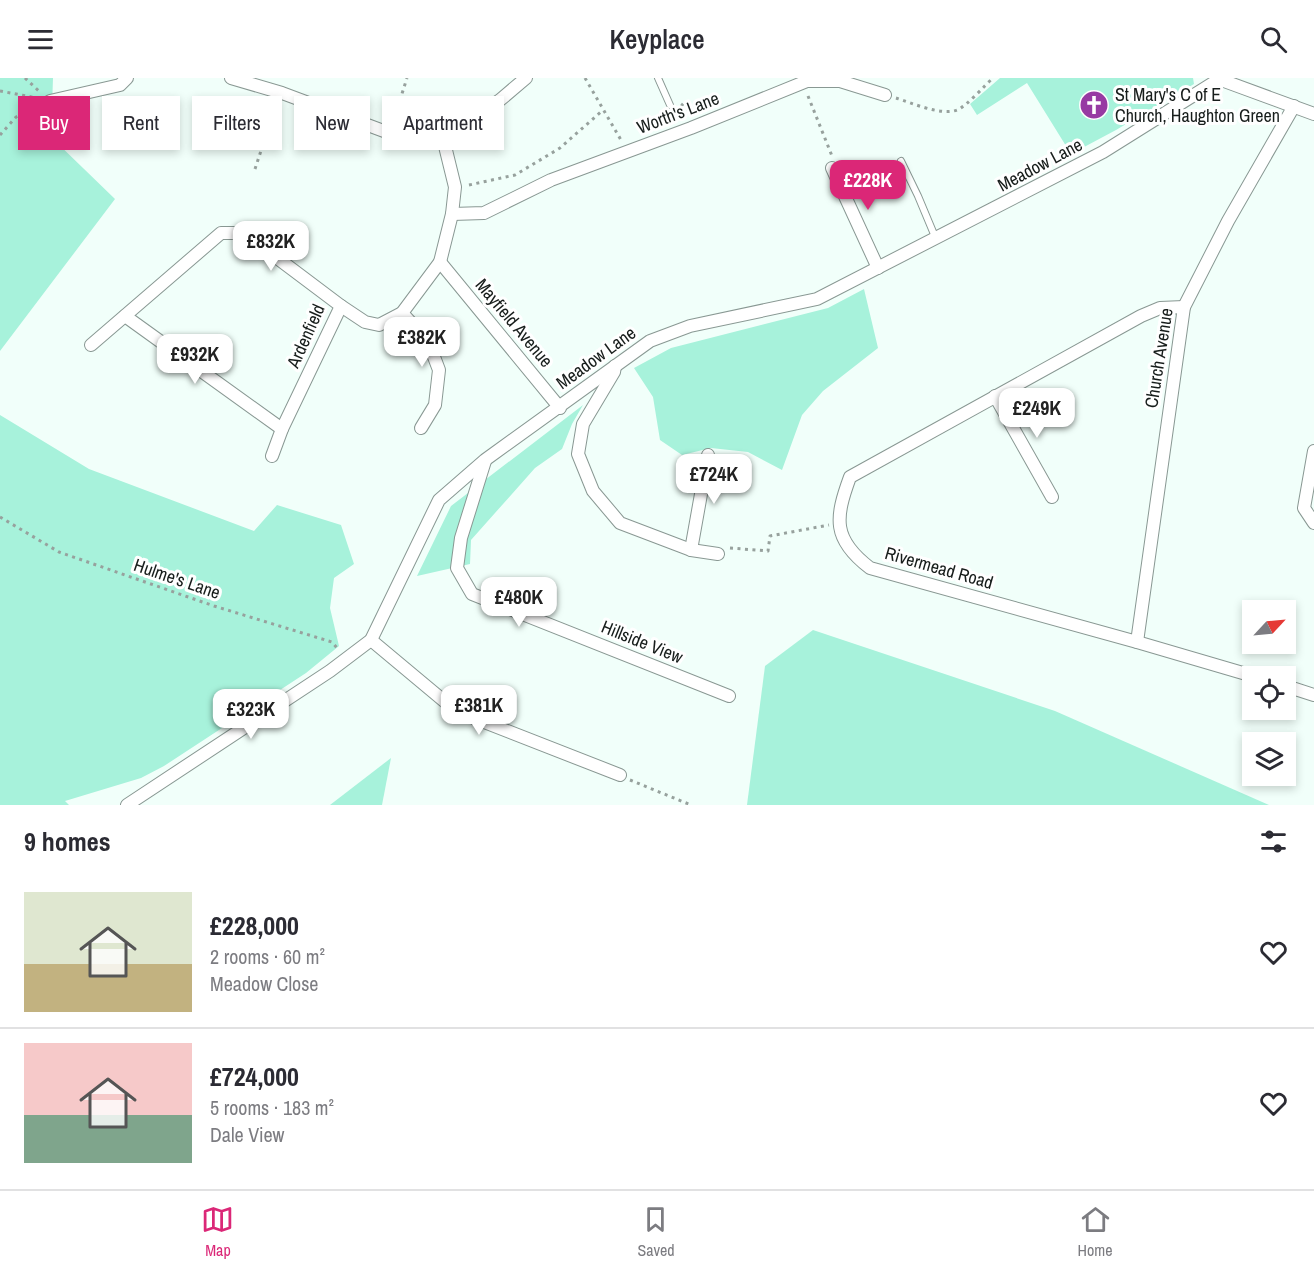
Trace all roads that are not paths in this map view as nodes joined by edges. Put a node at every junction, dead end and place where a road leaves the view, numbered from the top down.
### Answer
1 (126, 78) edge
2 (231, 78) edge
3 (526, 78) edge
4 (658, 78) edge
5 (1217, 79) edge
6 (885, 94) road end
7 (72, 96) edge
8 (504, 97) edge
9 (670, 105) dead end
10 (1294, 106) junction
11 (1314, 114) edge
12 (382, 130) edge
13 (445, 150) edge
14 (901, 161) dead end
15 (831, 168) road end
16 (452, 214) junction
17 (936, 239) junction
18 (440, 262) junction
19 (878, 268) junction
20 (341, 306) junction
21 (1184, 306) junction
22 (402, 314) junction
23 (125, 316) junction
24 (91, 345) dead end
25 (616, 365) junction
26 (995, 396) junction
27 (560, 408) junction
28 (421, 428) dead end
29 (282, 429) junction
30 (1314, 451) edge
31 (708, 455) dead end
32 (272, 456) dead end
33 (485, 460) junction
34 (1052, 497) dead end
35 (1314, 523) edge
36 (691, 550) junction
37 (718, 554) road end
38 (371, 640) junction
39 (1137, 642) junction
40 (1242, 673) edge
41 (1296, 689) edge
42 (1314, 695) edge
43 (729, 696) dead end
44 (620, 775) road end
45 (127, 805) edge

1 - 7 street
2 - 12 street
3 - 8 street
4 - 9 lane
5 - 10 street
5 - 17 street, Meadow Lane
6 - 16 street, Worth's Lane
10 - 11 street
10 - 21 street, Church Avenue
13 - 16 street
14 - 17 lane
15 - 19 street
16 - 18 street
17 - 19 street, Meadow Lane
18 - 22 street
18 - 27 street, Mayfield Avenue
19 - 25 street, Meadow Lane
20 - 22 street
20 - 23 street, Ardenfield
20 - 29 street, Ardenfield
21 - 26 street
21 - 39 street, Church Avenue
22 - 28 street
23 - 24 street, Ardenfield
23 - 29 street
25 - 27 street, Meadow Lane
25 - 36 street
26 - 34 street
26 - 39 street, Rivermead Road
27 - 33 street, Meadow Lane
29 - 32 street, Ardenfield
30 - 35 street
31 - 36 street
33 - 38 street, Meadow Lane
33 - 43 street, Hillside View
36 - 37 street
38 - 44 street
38 - 45 street, Meadow Lane
39 - 40 street, Rivermead Road
41 - 42 street

